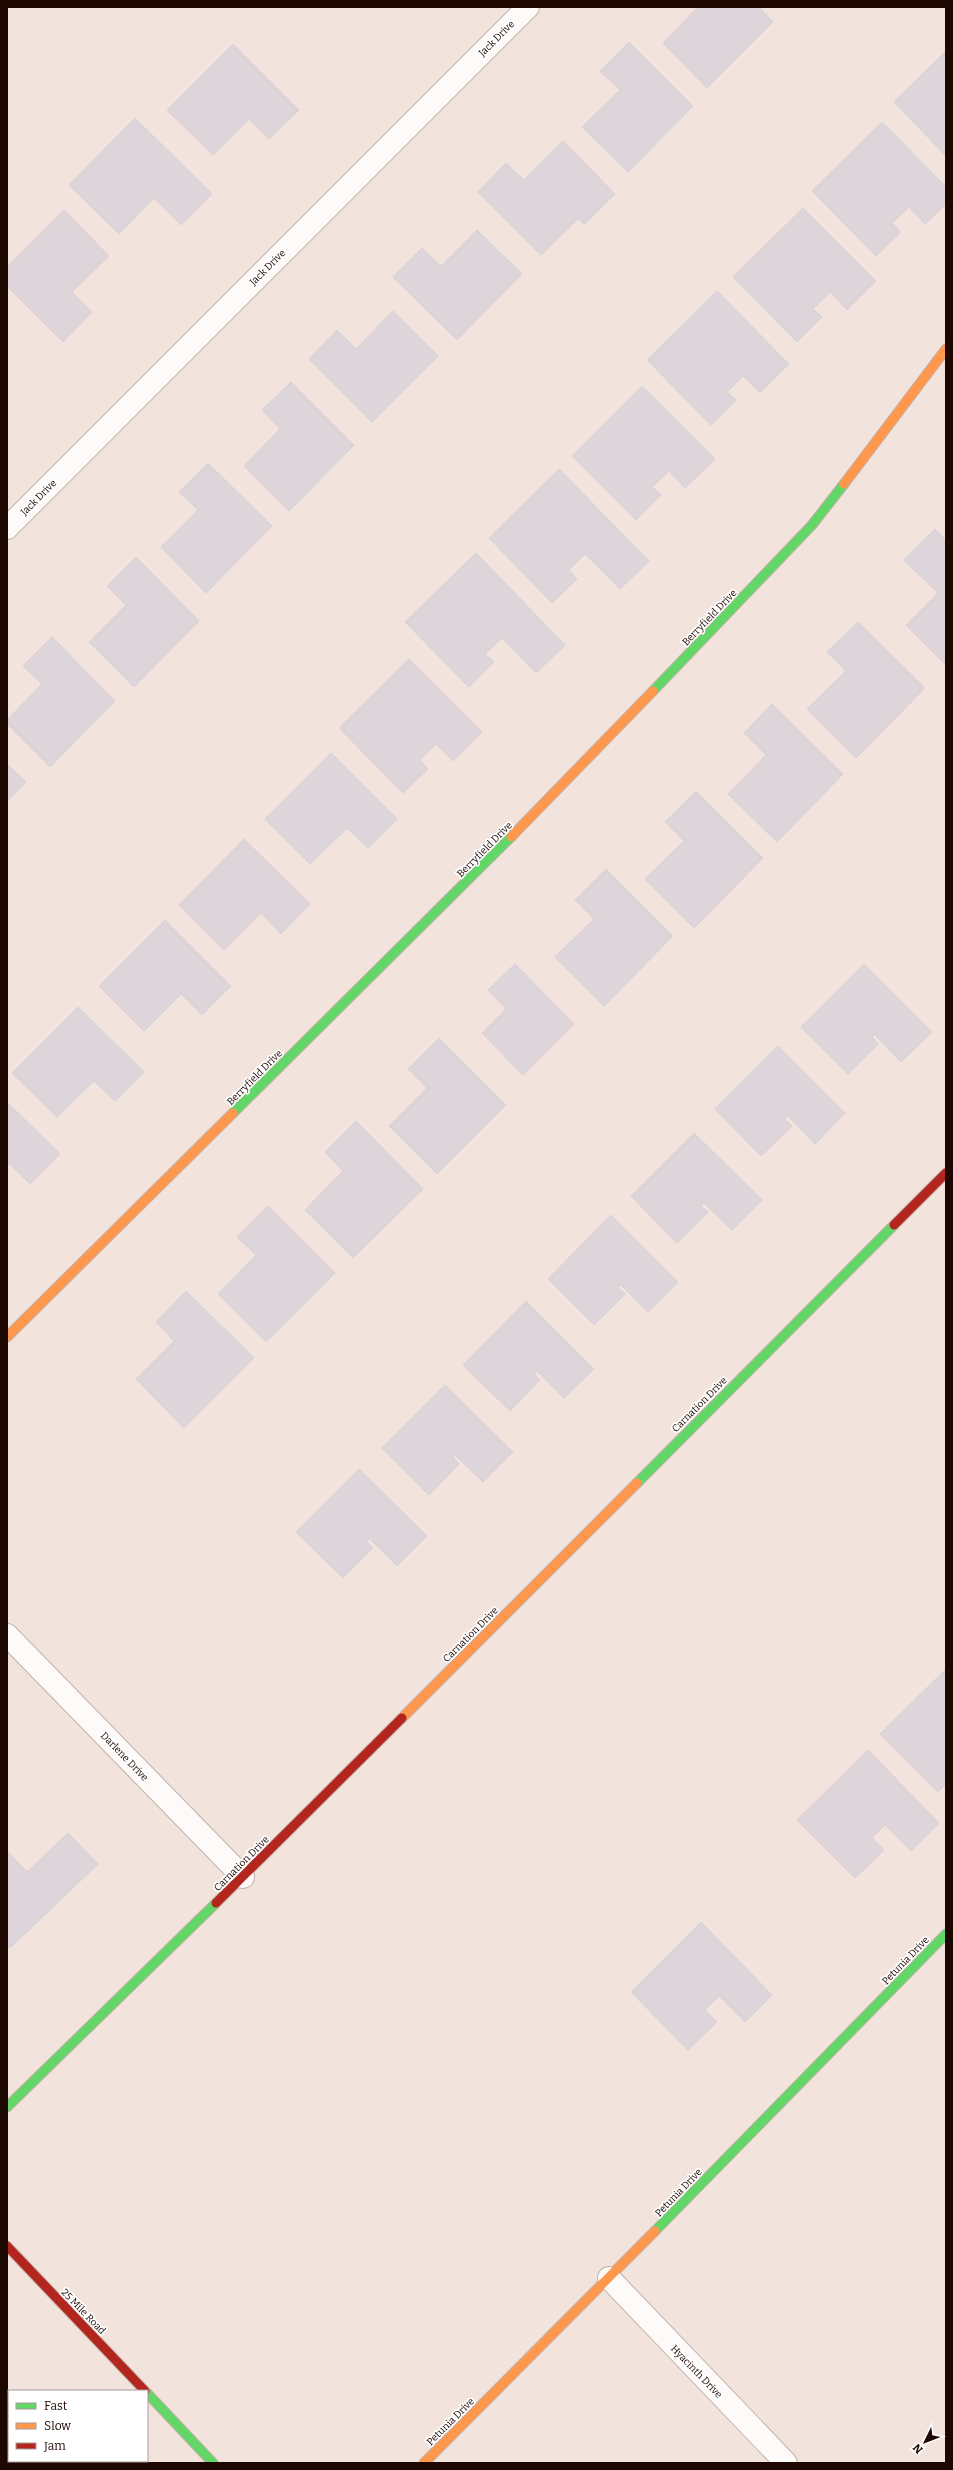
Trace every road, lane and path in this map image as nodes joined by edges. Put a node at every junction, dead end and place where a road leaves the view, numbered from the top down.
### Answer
1 (528, 7) edge
2 (946, 349) edge
3 (7, 528) edge
4 (946, 1173) edge
5 (7, 1337) edge
6 (7, 1635) edge
7 (243, 1877) junction
8 (946, 1934) edge
9 (7, 2107) edge
10 (7, 2246) edge
11 (609, 2278) junction
12 (144, 2390) edge
13 (148, 2394) edge
14 (213, 2463) edge
15 (424, 2463) edge
16 (786, 2463) edge

1 - 3 street, Jack Drive
2 - 5 street, Berryfield Drive
4 - 7 street, Carnation Drive
6 - 7 street, Darlene Drive
7 - 9 street, Carnation Drive
8 - 11 street, Petunia Drive
10 - 12 street, 25 Mile Road
11 - 15 street, Petunia Drive
11 - 16 street, Hyacinth Drive
13 - 14 street

